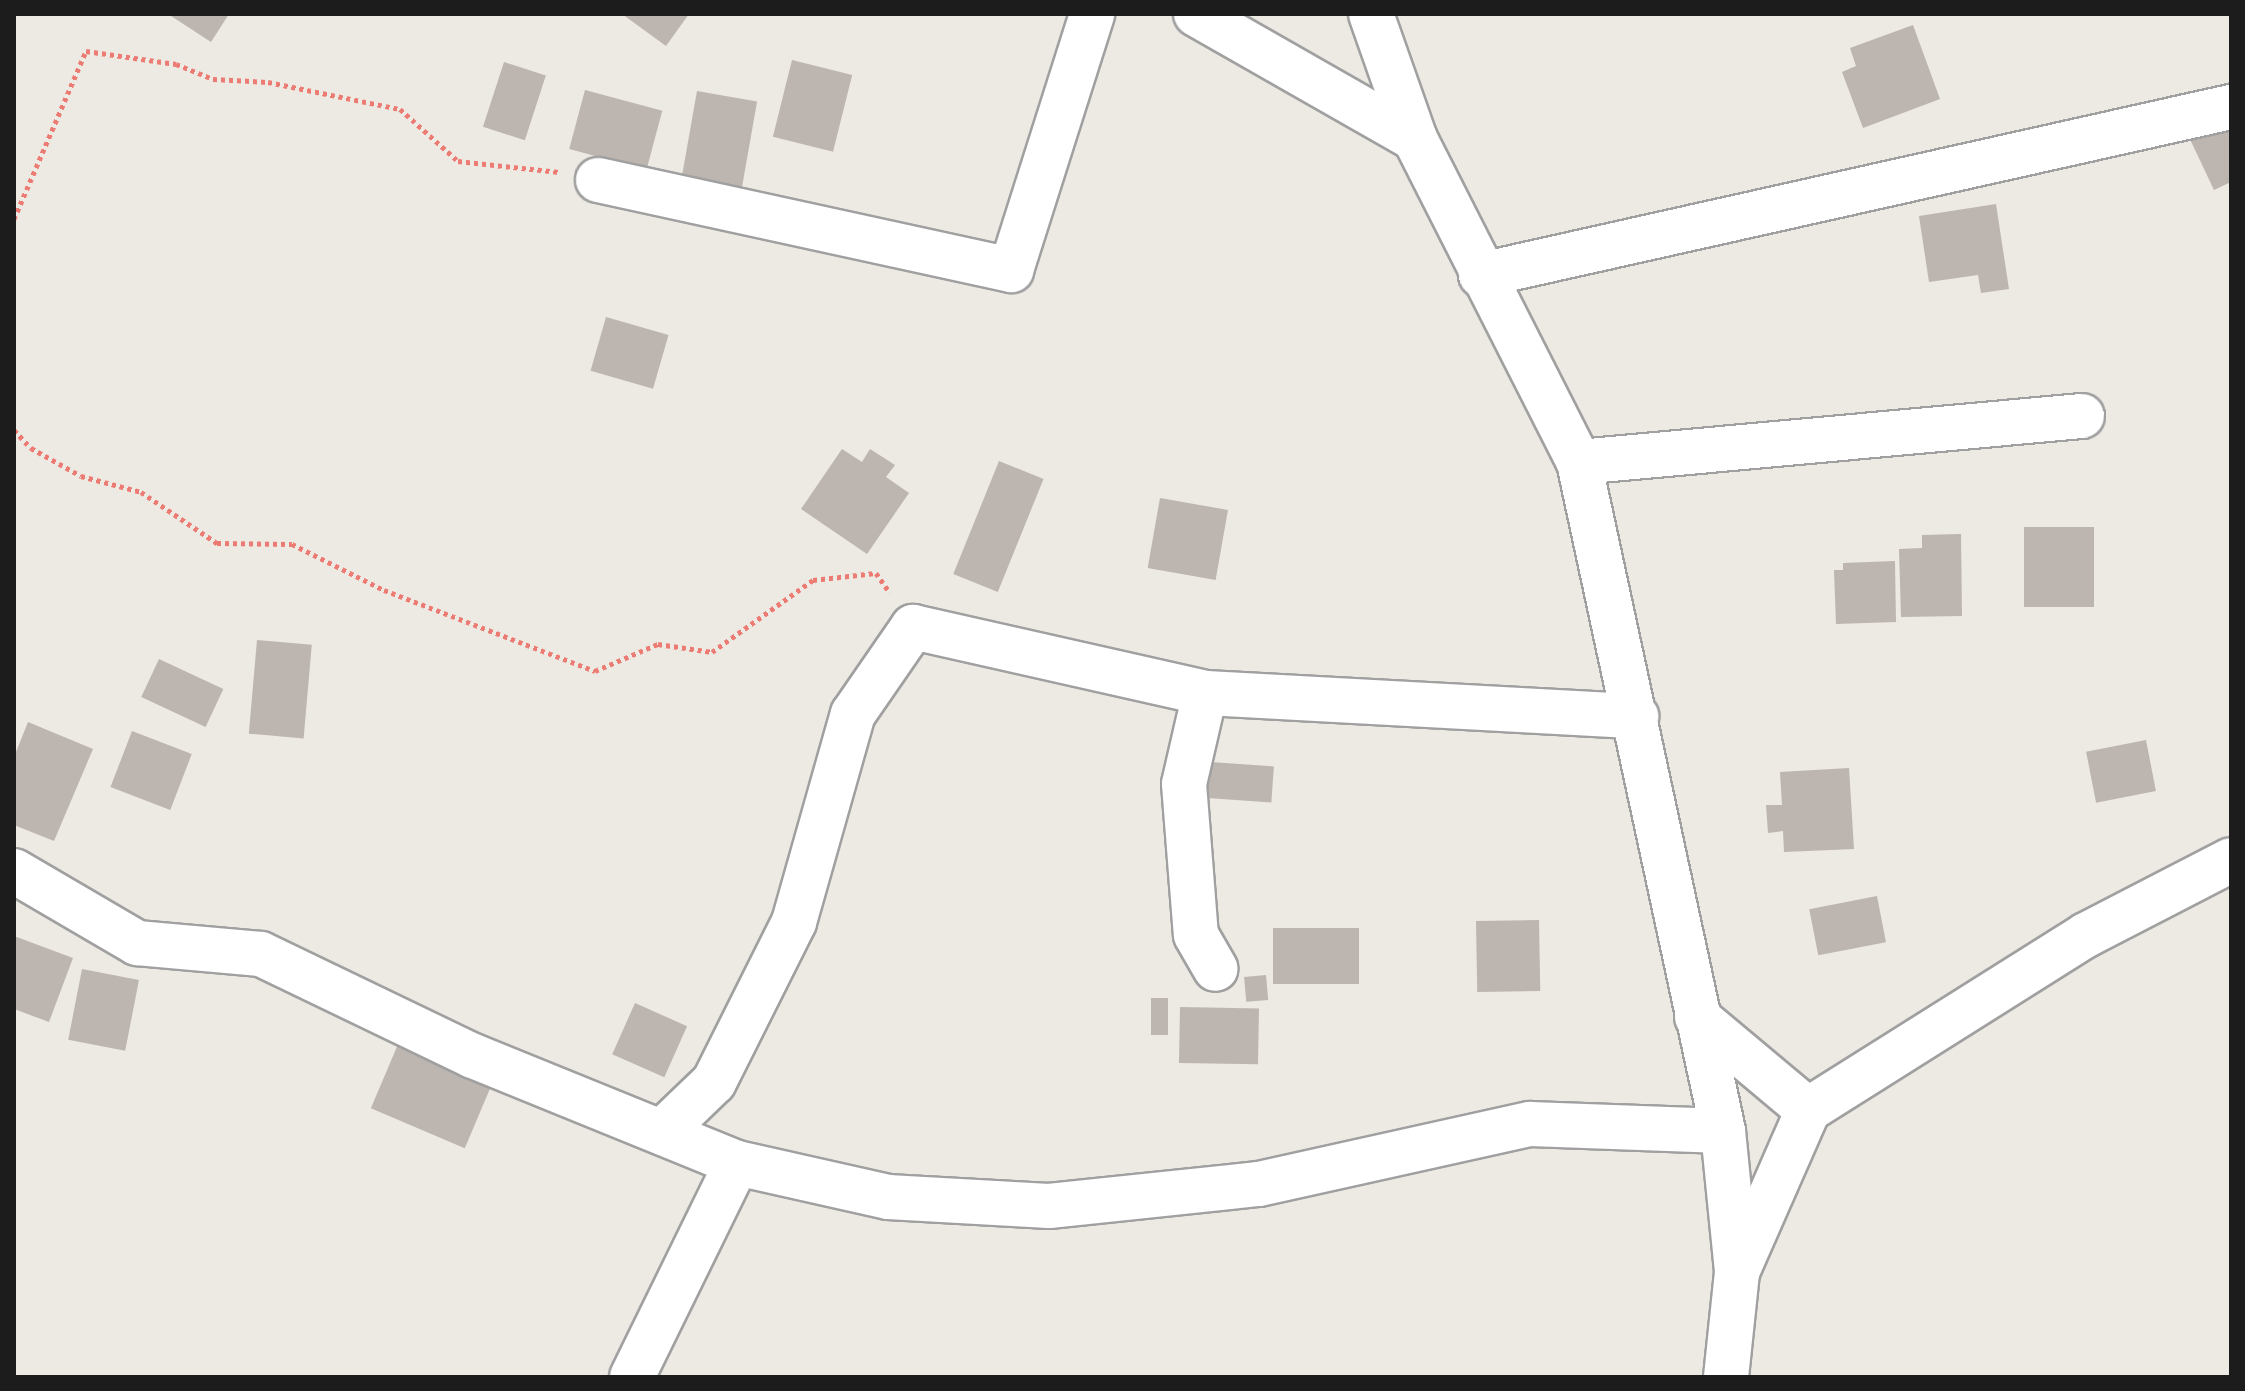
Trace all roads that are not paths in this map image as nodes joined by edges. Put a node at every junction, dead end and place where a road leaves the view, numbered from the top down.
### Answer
1 (1092, 14) edge
2 (1196, 14) edge
3 (1371, 14) edge
4 (2231, 107) edge
5 (1415, 139) junction
6 (598, 180) road end
7 (1481, 275) junction
8 (2082, 416) dead end
9 (1579, 462) junction
10 (1205, 693) junction
11 (1636, 716) junction
12 (2231, 860) edge
13 (14, 871) edge
14 (1216, 969) dead end
15 (1697, 1017) junction
16 (1808, 1110) junction
17 (664, 1130) junction
18 (1723, 1131) junction
19 (737, 1163) junction
20 (1737, 1272) junction
21 (632, 1377) edge
22 (1726, 1377) edge

1 - 6 street
2 - 5 street
3 - 5 street
4 - 7 street
5 - 7 street
7 - 9 street
8 - 9 street
9 - 11 street
10 - 11 street
10 - 14 street
10 - 17 street
11 - 15 street
12 - 16 street
13 - 17 street
15 - 16 street
15 - 18 street
16 - 20 street
17 - 19 street
18 - 19 street
18 - 20 street
19 - 21 street
20 - 22 street

